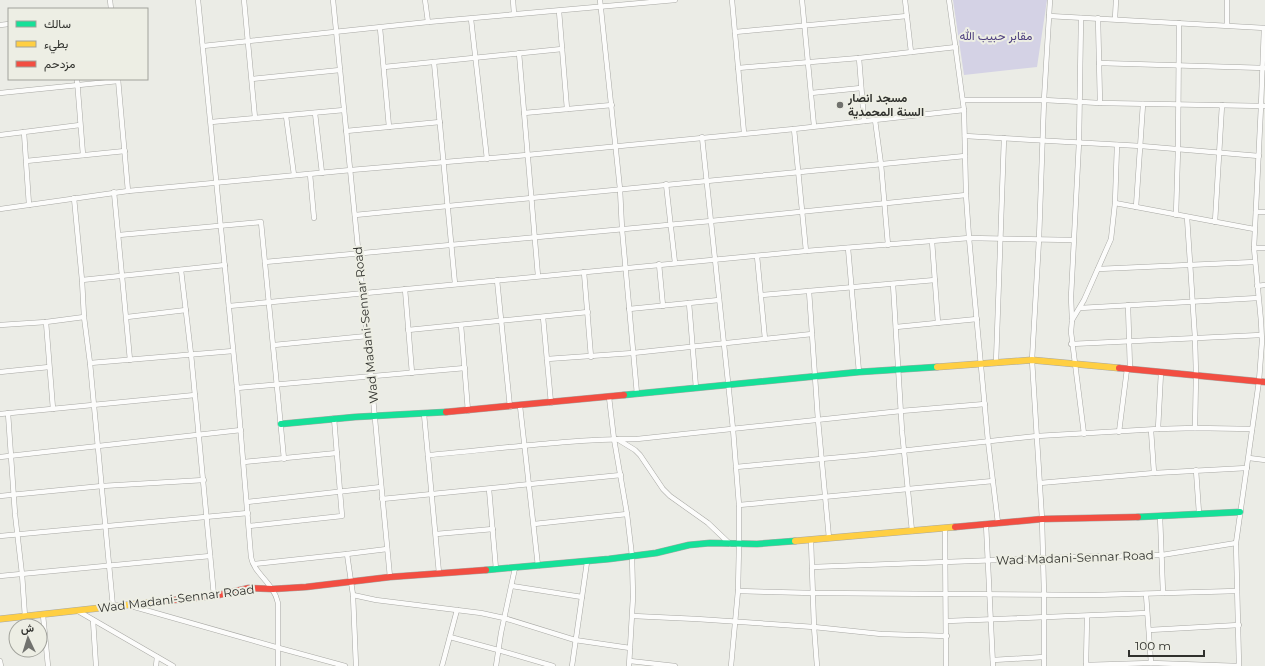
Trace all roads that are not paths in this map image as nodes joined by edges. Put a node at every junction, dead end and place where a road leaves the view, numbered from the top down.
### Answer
1 (198, 0) edge
2 (244, 0) edge
3 (333, 0) edge
4 (425, 0) edge
5 (513, 0) edge
6 (600, 0) edge
7 (675, 0) edge
8 (732, 0) edge
9 (802, 0) edge
10 (905, 0) edge
11 (949, 0) edge
12 (1050, 0) edge
13 (1116, 0) edge
14 (1227, 0) edge
15 (642, 2) edge
16 (600, 7) junction
17 (559, 11) junction
18 (514, 14) junction
19 (907, 16) junction
20 (1049, 16) junction
21 (1081, 18) junction
22 (1098, 18) junction
23 (471, 19) junction
24 (1115, 19) junction
25 (428, 22) junction
26 (1179, 22) junction
27 (1227, 25) junction
28 (804, 26) junction
29 (380, 28) junction
30 (1264, 28) edge
31 (336, 32) junction
32 (735, 32) junction
33 (248, 41) junction
34 (203, 46) junction
35 (956, 47) junction
36 (562, 49) junction
37 (910, 52) junction
38 (519, 53) junction
39 (475, 57) junction
40 (859, 58) junction
41 (434, 62) junction
42 (808, 63) junction
43 (1099, 63) junction
44 (1179, 66) junction
45 (384, 67) junction
46 (738, 68) junction
47 (1264, 68) edge
48 (340, 70) junction
49 (252, 79) junction
50 (77, 80) edge
51 (118, 80) edge
52 (78, 86) junction
53 (861, 88) junction
54 (0, 93) edge
55 (811, 93) junction
56 (963, 100) junction
57 (1044, 100) junction
58 (1080, 102) junction
59 (1100, 103) junction
60 (1143, 104) junction
61 (612, 105) junction
62 (1179, 105) junction
63 (1222, 105) junction
64 (1263, 106) edge
65 (568, 109) junction
66 (344, 110) junction
67 (964, 110) junction
68 (315, 113) junction
69 (524, 113) junction
70 (286, 116) junction
71 (256, 118) junction
72 (875, 120) junction
73 (211, 122) junction
74 (440, 122) junction
75 (864, 122) junction
76 (80, 126) junction
77 (814, 126) junction
78 (389, 127) junction
79 (794, 129) junction
80 (346, 131) junction
81 (24, 132) junction
82 (744, 133) junction
83 (0, 135) edge
84 (965, 136) junction
85 (702, 137) junction
86 (1004, 138) junction
87 (1043, 140) junction
88 (1079, 142) junction
89 (1117, 145) junction
90 (1141, 146) junction
91 (615, 147) junction
92 (1178, 149) junction
93 (125, 151) junction
94 (1219, 153) junction
95 (83, 155) junction
96 (527, 155) junction
97 (965, 156) junction
98 (1259, 156) junction
99 (487, 159) junction
100 (26, 161) junction
101 (444, 163) junction
102 (881, 164) junction
103 (350, 170) junction
104 (798, 172) junction
105 (322, 173) junction
106 (310, 174) junction
107 (294, 175) junction
108 (706, 181) junction
109 (216, 182) junction
110 (666, 184) junction
111 (620, 189) junction
112 (128, 191) junction
113 (114, 192) junction
114 (966, 195) junction
115 (531, 197) junction
116 (74, 198) junction
117 (884, 203) junction
118 (1115, 203) junction
119 (29, 205) junction
120 (448, 205) junction
121 (1136, 207) junction
122 (0, 209) edge
123 (802, 211) junction
124 (1256, 212) junction
125 (1265, 212) edge
126 (355, 215) junction
127 (1176, 215) junction
128 (1187, 217) junction
129 (314, 218) dead end
130 (711, 221) junction
131 (1215, 222) junction
132 (671, 224) junction
133 (221, 226) junction
134 (622, 229) junction
135 (1254, 229) junction
136 (119, 235) junction
137 (535, 237) junction
138 (969, 238) junction
139 (1001, 239) junction
140 (1039, 239) junction
141 (1073, 240) junction
142 (932, 241) junction
143 (452, 245) junction
144 (888, 245) junction
145 (848, 248) junction
146 (1254, 248) junction
147 (1265, 248) edge
148 (806, 250) junction
149 (358, 254) junction
150 (757, 256) junction
151 (716, 259) junction
152 (265, 262) junction
153 (1255, 262) junction
154 (675, 263) junction
155 (659, 264) junction
156 (225, 265) junction
157 (1190, 266) junction
158 (625, 268) junction
159 (1098, 269) junction
160 (181, 270) junction
161 (584, 272) junction
162 (123, 276) junction
163 (538, 276) junction
164 (82, 280) junction
165 (497, 280) junction
166 (935, 280) junction
167 (455, 284) junction
168 (893, 284) junction
169 (1265, 285) edge
170 (1257, 286) junction
171 (851, 287) junction
172 (405, 289) junction
173 (809, 291) junction
174 (362, 293) junction
175 (761, 295) junction
176 (1258, 298) junction
177 (719, 300) junction
178 (269, 302) junction
179 (1192, 302) junction
180 (689, 303) junction
181 (1128, 305) junction
182 (229, 306) junction
183 (663, 306) junction
184 (1080, 308) junction
185 (629, 309) junction
186 (186, 310) junction
187 (588, 312) junction
188 (84, 317) junction
189 (127, 317) junction
190 (543, 317) junction
191 (977, 319) junction
192 (500, 320) junction
193 (1072, 320) junction
194 (1263, 321) edge
195 (46, 322) junction
196 (938, 323) junction
197 (0, 324) edge
198 (461, 325) junction
199 (896, 327) junction
200 (408, 330) junction
201 (812, 334) junction
202 (1261, 335) junction
203 (367, 336) junction
204 (1195, 338) junction
205 (765, 339) junction
206 (1129, 341) junction
207 (1263, 341) edge
208 (274, 344) junction
209 (723, 344) junction
210 (1071, 344) junction
211 (693, 346) junction
212 (233, 351) junction
213 (633, 353) junction
214 (191, 354) junction
215 (591, 356) junction
216 (547, 359) junction
217 (130, 360) junction
218 (1032, 360) junction
219 (90, 363) junction
220 (996, 363) junction
221 (981, 364) junction
222 (1075, 364) junction
223 (49, 367) junction
224 (465, 368) junction
225 (899, 369) junction
226 (1129, 369) junction
227 (0, 372) edge
228 (859, 372) junction
229 (1161, 372) junction
230 (412, 373) junction
231 (1196, 375) junction
232 (371, 377) junction
233 (816, 377) junction
234 (1262, 382) edge
235 (728, 384) junction
236 (277, 385) junction
237 (237, 388) junction
238 (696, 388) junction
239 (637, 394) junction
240 (195, 395) junction
241 (609, 397) junction
242 (551, 403) junction
243 (985, 404) junction
244 (94, 405) junction
245 (520, 406) junction
246 (510, 407) junction
247 (53, 409) junction
248 (468, 411) junction
249 (901, 411) junction
250 (8, 413) junction
251 (0, 414) edge
252 (424, 414) junction
253 (375, 417) junction
254 (334, 418) junction
255 (818, 420) junction
256 (281, 424) junction
257 (1195, 428) junction
258 (733, 429) junction
259 (1158, 429) junction
260 (1252, 429) junction
261 (241, 430) junction
262 (1151, 430) junction
263 (1119, 432) junction
264 (1084, 434) junction
265 (199, 435) junction
266 (1037, 436) junction
267 (616, 439) junction
268 (988, 442) junction
269 (98, 445) junction
270 (525, 445) junction
271 (904, 451) junction
272 (337, 453) junction
273 (11, 455) junction
274 (428, 455) junction
275 (0, 457) edge
276 (1249, 458) junction
277 (284, 459) junction
278 (822, 459) junction
279 (1265, 460) edge
280 (244, 462) junction
281 (736, 467) junction
282 (1247, 468) junction
283 (1196, 470) junction
284 (1154, 472) junction
285 (622, 475) junction
286 (204, 480) junction
287 (993, 481) junction
288 (1040, 483) junction
289 (530, 484) junction
290 (102, 486) junction
291 (381, 487) junction
292 (908, 488) junction
293 (489, 489) junction
294 (340, 492) junction
295 (432, 494) junction
296 (14, 495) junction
297 (0, 496) edge
298 (825, 497) junction
299 (382, 499) junction
300 (247, 502) junction
301 (739, 505) junction
302 (1240, 512) junction
303 (248, 513) junction
304 (1199, 513) junction
305 (627, 514) junction
306 (1160, 516) junction
307 (206, 518) junction
308 (1042, 519) junction
309 (998, 523) junction
310 (534, 524) junction
311 (986, 524) junction
312 (105, 526) junction
313 (249, 526) junction
314 (945, 528) junction
315 (493, 530) junction
316 (912, 531) junction
317 (436, 534) junction
318 (17, 535) junction
319 (0, 536) edge
320 (829, 538) junction
321 (811, 540) junction
322 (1236, 543) junction
323 (730, 544) junction
324 (740, 545) junction
325 (387, 549) junction
326 (347, 554) junction
327 (1162, 555) junction
328 (210, 556) junction
329 (632, 556) junction
330 (1044, 558) junction
331 (987, 560) junction
332 (587, 562) junction
333 (946, 562) junction
334 (254, 564) junction
335 (108, 565) junction
336 (538, 566) junction
337 (812, 567) junction
338 (515, 568) junction
339 (496, 569) junction
340 (439, 573) junction
341 (22, 574) junction
342 (0, 576) edge
343 (390, 576) junction
344 (352, 582) junction
345 (512, 586) junction
346 (273, 589) junction
347 (738, 591) junction
348 (1237, 591) junction
349 (813, 593) junction
350 (946, 593) junction
351 (1163, 593) junction
352 (989, 594) junction
353 (1044, 594) junction
354 (1146, 594) junction
355 (353, 595) junction
356 (214, 596) junction
357 (582, 596) junction
358 (129, 605) junction
359 (113, 607) junction
360 (457, 610) junction
361 (78, 611) junction
362 (1147, 613) junction
363 (43, 615) junction
364 (25, 616) junction
365 (633, 616) junction
366 (1087, 616) junction
367 (504, 618) junction
368 (1044, 618) junction
369 (0, 619) edge
370 (93, 620) junction
371 (990, 620) junction
372 (947, 621) junction
373 (735, 622) junction
374 (1239, 625) junction
375 (814, 627) junction
376 (1149, 630) junction
377 (947, 636) junction
378 (450, 637) junction
379 (575, 640) junction
380 (278, 648) junction
381 (630, 648) junction
382 (498, 650) junction
383 (157, 657) junction
384 (1044, 657) junction
385 (0, 660) edge
386 (993, 660) junction
387 (630, 664) edge
388 (1151, 664) junction
389 (1120, 665) edge
390 (0, 666) edge
391 (48, 666) edge
392 (96, 666) edge
393 (156, 666) edge
394 (173, 666) edge
395 (278, 666) edge
396 (345, 666) edge
397 (356, 666) edge
398 (442, 666) edge
399 (496, 666) edge
400 (553, 666) edge
401 (572, 666) edge
402 (674, 666) edge
403 (731, 666) edge
404 (817, 666) edge
405 (946, 666) edge
406 (993, 666) edge
407 (1044, 666) edge
408 (1086, 666) edge
409 (1238, 666) edge

1 - 34 street
2 - 33 street
3 - 31 street, Wad Madani-Sennar Road
4 - 25 street
5 - 18 street
6 - 16 street
7 - 15 street
8 - 32 street
9 - 28 street
10 - 19 street
11 - 35 street
12 - 20 street
13 - 24 street
14 - 27 street
15 - 16 street
16 - 17 street
16 - 61 street
17 - 18 street
17 - 36 street
18 - 23 street
19 - 28 street
19 - 37 street
20 - 21 street
20 - 57 street
21 - 22 street
21 - 58 street
22 - 24 street
22 - 43 street
23 - 25 street
23 - 39 street
24 - 26 street
25 - 29 street
26 - 27 street
26 - 44 street
27 - 30 street
28 - 32 street
28 - 42 street
29 - 31 street
29 - 45 street
30 - 47 street
31 - 33 street
31 - 48 street, Wad Madani-Sennar Road
32 - 46 street
33 - 34 street
33 - 49 street
34 - 73 street
35 - 37 street
35 - 56 street
36 - 38 street
36 - 65 street
37 - 40 street
38 - 39 street
38 - 69 street
39 - 41 street
39 - 99 street
40 - 42 street
40 - 53 street
41 - 45 street
41 - 74 street
42 - 46 street
42 - 55 street
43 - 44 street
43 - 59 street
44 - 47 street
44 - 62 street
45 - 78 street
46 - 82 street
47 - 64 street
48 - 49 street
48 - 66 street, Wad Madani-Sennar Road
49 - 71 street
50 - 52 street
51 - 52 street
51 - 93 street
52 - 54 street
52 - 76 street
53 - 55 street
53 - 75 street
55 - 77 street
56 - 57 street
56 - 67 street
57 - 58 street
57 - 87 street
58 - 59 street
58 - 88 street
59 - 60 street
60 - 62 street
60 - 90 street
61 - 65 street
61 - 91 street
62 - 63 street
62 - 92 street
63 - 64 street
63 - 94 street
64 - 98 street
65 - 69 street
66 - 68 street
66 - 80 street, Wad Madani-Sennar Road
67 - 72 street
67 - 84 street
68 - 70 street
68 - 105 street
69 - 96 street
70 - 71 street
70 - 107 street
71 - 73 street
72 - 75 street
72 - 102 street
73 - 109 street
74 - 78 street
74 - 101 street
75 - 77 street
76 - 81 street
76 - 95 street
77 - 79 street
78 - 80 street
79 - 82 street
79 - 104 street
80 - 103 street, Wad Madani-Sennar Road
81 - 83 street
81 - 100 street
82 - 85 street
84 - 86 street
84 - 97 street
85 - 91 street
85 - 108 street
86 - 87 street
86 - 139 street
87 - 88 street
87 - 140 street
88 - 89 street
88 - 141 street
89 - 90 street
89 - 118 street
90 - 92 street
90 - 121 street
91 - 96 street
91 - 111 street
92 - 94 street
92 - 127 street
93 - 95 street
93 - 112 street
94 - 98 street
94 - 131 street
95 - 100 street
96 - 99 street
96 - 115 street
97 - 102 street
97 - 114 street
98 - 124 street
99 - 101 street
100 - 119 street
101 - 103 street
101 - 120 street
102 - 104 street
102 - 117 street
103 - 105 street
103 - 126 street, Wad Madani-Sennar Road
104 - 108 street
104 - 123 street
105 - 106 street
106 - 107 street
106 - 129 street
107 - 109 street
108 - 110 street
108 - 130 street
109 - 112 street
109 - 133 street
110 - 111 street
110 - 132 street
111 - 115 street
111 - 134 street
112 - 113 street
113 - 116 street
113 - 136 street
114 - 117 street
114 - 138 street
115 - 120 street
115 - 137 street
116 - 119 street
116 - 164 street
117 - 123 street
117 - 144 street
118 - 121 street
118 - 159 street
119 - 122 street
120 - 126 street
120 - 143 street
121 - 127 street
123 - 130 street
123 - 148 street
124 - 125 street
124 - 135 street
126 - 149 street, Wad Madani-Sennar Road
127 - 128 street
128 - 131 street
128 - 157 street
130 - 132 street
130 - 151 street
131 - 135 street
132 - 134 street
132 - 154 street
133 - 136 street
133 - 152 street
133 - 156 street
134 - 137 street
134 - 158 street
135 - 146 street
136 - 162 street
137 - 143 street
137 - 163 street
138 - 139 street
138 - 142 street
138 - 191 street
139 - 140 street
139 - 220 street
140 - 141 street
140 - 218 street
141 - 193 street
142 - 144 street
142 - 166 street
143 - 149 street
143 - 167 street
144 - 145 street
145 - 148 street
145 - 171 street
146 - 147 street
146 - 153 street
148 - 150 street
149 - 152 street
149 - 174 street, Wad Madani-Sennar Road
150 - 151 street
150 - 175 street
151 - 154 street
151 - 177 street
152 - 178 street
153 - 157 street
153 - 170 street
154 - 155 street
155 - 158 street
155 - 183 street
156 - 160 street
156 - 182 street
157 - 159 street
157 - 179 street
158 - 161 street
158 - 185 street
159 - 184 street
160 - 162 street
160 - 186 street
161 - 163 street
161 - 187 street
162 - 164 street
162 - 189 street
163 - 165 street
164 - 188 street
165 - 167 street
165 - 192 street
166 - 168 street
166 - 196 street
167 - 172 street
168 - 171 street
168 - 199 street
169 - 170 street
170 - 176 street
171 - 173 street
171 - 228 street
172 - 174 street
172 - 200 street
173 - 175 street
173 - 201 street
174 - 178 street
174 - 203 street, Wad Madani-Sennar Road
175 - 205 street
176 - 179 street
176 - 194 street
177 - 180 street
177 - 209 street
178 - 182 street
178 - 208 street
179 - 181 street
179 - 204 street
180 - 183 street
180 - 211 street
181 - 184 street
181 - 206 street
182 - 212 street
183 - 185 street
184 - 193 street
185 - 213 street
186 - 189 street
186 - 214 street
187 - 190 street
187 - 215 street
188 - 195 street
188 - 219 street
189 - 217 street
190 - 192 street
190 - 216 street
191 - 196 street
191 - 221 street
192 - 198 street
192 - 246 street
193 - 210 street
194 - 202 street
195 - 197 street
195 - 223 street
196 - 199 street
198 - 200 street
198 - 224 street
199 - 225 street
200 - 230 street
201 - 205 street
201 - 233 street
202 - 204 street
202 - 207 street
203 - 208 street
203 - 232 street, Wad Madani-Sennar Road
204 - 206 street
204 - 231 street
205 - 209 street
206 - 210 street
206 - 226 street
207 - 234 street
208 - 236 street
209 - 211 street
209 - 235 street
210 - 222 street
211 - 213 street
211 - 238 street
212 - 214 street
212 - 237 street
213 - 215 street
213 - 239 street
214 - 217 street
214 - 240 street
215 - 216 street
216 - 242 street
217 - 219 street
218 - 220 street, Wad Madani-Sennar Road
218 - 222 street, Wad Madani-Sennar Road
218 - 266 street
219 - 244 street
220 - 221 street, Wad Madani-Sennar Road
221 - 225 street, Wad Madani-Sennar Road
221 - 243 street
222 - 226 street, Wad Madani-Sennar Road
222 - 264 street
223 - 227 street
223 - 247 street
224 - 230 street
224 - 248 street
225 - 228 street, Wad Madani-Sennar Road
225 - 249 street
226 - 229 street, Wad Madani-Sennar Road
226 - 263 street
228 - 233 street, Wad Madani-Sennar Road
229 - 231 street, Wad Madani-Sennar Road
229 - 259 street
230 - 232 street
231 - 234 street, Wad Madani-Sennar Road
231 - 257 street
232 - 236 street
232 - 253 street, Wad Madani-Sennar Road
233 - 235 street, Wad Madani-Sennar Road
233 - 255 street
234 - 260 street
235 - 238 street, Wad Madani-Sennar Road
235 - 258 street
236 - 237 street
236 - 256 street
237 - 261 street
238 - 239 street, Wad Madani-Sennar Road
239 - 241 street, Wad Madani-Sennar Road
240 - 244 street
240 - 265 street
241 - 242 street, Wad Madani-Sennar Road
241 - 267 street
242 - 245 street, Wad Madani-Sennar Road
243 - 249 street
243 - 268 street
244 - 247 street
244 - 269 street
245 - 246 street, Wad Madani-Sennar Road
245 - 270 street
246 - 248 street, Wad Madani-Sennar Road
247 - 250 street
248 - 252 street, Wad Madani-Sennar Road
249 - 255 street
249 - 271 street
250 - 251 street
250 - 273 street
252 - 253 street, Wad Madani-Sennar Road
252 - 274 street
253 - 254 street
253 - 291 street
254 - 256 street
254 - 272 street
255 - 258 street
255 - 278 street
256 - 277 street
257 - 259 street
257 - 260 street
258 - 267 street
258 - 281 street
259 - 262 street
260 - 276 street
261 - 265 street
261 - 280 street
262 - 263 street
262 - 284 street
263 - 264 street
264 - 266 street
265 - 269 street
265 - 286 street
266 - 268 street
266 - 288 street
267 - 270 street
267 - 285 street
267 - 323 street
268 - 271 street
268 - 287 street
269 - 273 street
269 - 290 street
270 - 274 street
270 - 289 street
271 - 278 street
271 - 292 street
272 - 277 street
272 - 294 street
273 - 275 street
273 - 296 street
274 - 295 street
276 - 279 street
276 - 282 street
277 - 280 street
278 - 281 street
278 - 298 street
280 - 300 street
281 - 301 street
282 - 283 street
282 - 302 street
283 - 284 street
283 - 304 street
284 - 288 street
285 - 289 street
285 - 305 street
286 - 290 street
286 - 307 street
287 - 292 street
287 - 309 street
288 - 308 street
289 - 293 street
289 - 310 street
290 - 296 street
290 - 312 street
291 - 294 street
291 - 299 street
292 - 298 street
292 - 316 street
293 - 295 street
293 - 315 street
294 - 300 street
294 - 313 street
295 - 299 street
295 - 317 street
296 - 297 street
296 - 318 street
298 - 301 street
298 - 320 street
299 - 325 street
300 - 303 street
301 - 324 street
302 - 304 street, Wad Madani-Sennar Road
302 - 322 street
303 - 307 street
303 - 313 street
304 - 306 street, Wad Madani-Sennar Road
305 - 310 street
305 - 329 street
306 - 308 street, Wad Madani-Sennar Road
306 - 327 street, Wad Madani-Sennar Road
307 - 312 street
307 - 328 street
308 - 309 street, Wad Madani-Sennar Road
308 - 330 street
309 - 311 street, Wad Madani-Sennar Road
310 - 336 street
311 - 314 street, Wad Madani-Sennar Road
311 - 331 street, Wad Madani-Sennar Road
312 - 318 street
312 - 335 street
313 - 334 street
314 - 316 street, Wad Madani-Sennar Road
314 - 333 street
315 - 317 street
315 - 339 street
316 - 320 street, Wad Madani-Sennar Road
317 - 340 street
318 - 319 street
318 - 341 street
320 - 321 street, Wad Madani-Sennar Road
321 - 324 street, Wad Madani-Sennar Road
321 - 337 street
322 - 327 street, Wad Madani-Sennar Road
322 - 348 street
323 - 324 street, Wad Madani-Sennar Road
323 - 329 street, Wad Madani-Sennar Road
324 - 347 street
325 - 326 street
325 - 343 street
326 - 334 street
326 - 344 street
327 - 330 street, Wad Madani-Sennar Road
327 - 351 street, Wad Madani-Sennar Road
328 - 335 street
328 - 356 street
329 - 332 street, Wad Madani-Sennar Road
329 - 365 street
330 - 331 street, Wad Madani-Sennar Road
330 - 353 street
331 - 333 street, Wad Madani-Sennar Road
331 - 352 street, Wad Madani-Sennar Road
332 - 336 street, Wad Madani-Sennar Road
332 - 357 street
333 - 337 street, Wad Madani-Sennar Road
333 - 350 street
334 - 346 street
335 - 341 street
335 - 359 street
336 - 338 street, Wad Madani-Sennar Road
337 - 349 street
338 - 339 street, Wad Madani-Sennar Road
338 - 345 street
339 - 340 street, Wad Madani-Sennar Road
340 - 343 street, Wad Madani-Sennar Road
341 - 342 street
341 - 364 street
343 - 344 street, Wad Madani-Sennar Road
344 - 346 street, Wad Madani-Sennar Road
344 - 355 street
345 - 357 street
345 - 367 street
346 - 356 street, Wad Madani-Sennar Road
346 - 380 street
347 - 349 street
347 - 373 street
348 - 351 street
348 - 374 street
349 - 350 street
349 - 375 street
350 - 352 street
350 - 372 street
351 - 354 street
352 - 353 street
352 - 371 street, Wad Madani-Sennar Road
353 - 354 street
353 - 368 street
354 - 362 street
355 - 360 street
355 - 397 street
356 - 358 street, Wad Madani-Sennar Road
357 - 379 street
358 - 359 street, Wad Madani-Sennar Road
358 - 380 street
359 - 361 street, Wad Madani-Sennar Road
360 - 367 street
360 - 378 street
361 - 363 street, Wad Madani-Sennar Road
361 - 370 street, Wad Madani-Sennar Road
362 - 366 street
362 - 376 street
363 - 364 street, Wad Madani-Sennar Road
363 - 391 street
364 - 369 street, Wad Madani-Sennar Road
365 - 373 street
365 - 381 street
366 - 368 street
366 - 408 street
367 - 379 street
367 - 382 street
368 - 371 street
368 - 384 street
370 - 383 street, Wad Madani-Sennar Road
370 - 392 street
371 - 372 street
371 - 386 street, Wad Madani-Sennar Road
372 - 377 street
373 - 375 street
373 - 403 street
374 - 376 street
374 - 409 street
375 - 377 street
375 - 404 street
376 - 388 street
377 - 405 street
378 - 382 street
378 - 398 street
379 - 381 street
379 - 401 street
380 - 395 street
380 - 396 street
381 - 387 street
382 - 399 street
382 - 400 street
383 - 393 street
383 - 394 street, Wad Madani-Sennar Road
384 - 386 street
384 - 407 street
385 - 390 street
386 - 406 street, Wad Madani-Sennar Road
387 - 402 street
388 - 389 street
388 - 409 street
389 - 408 street

